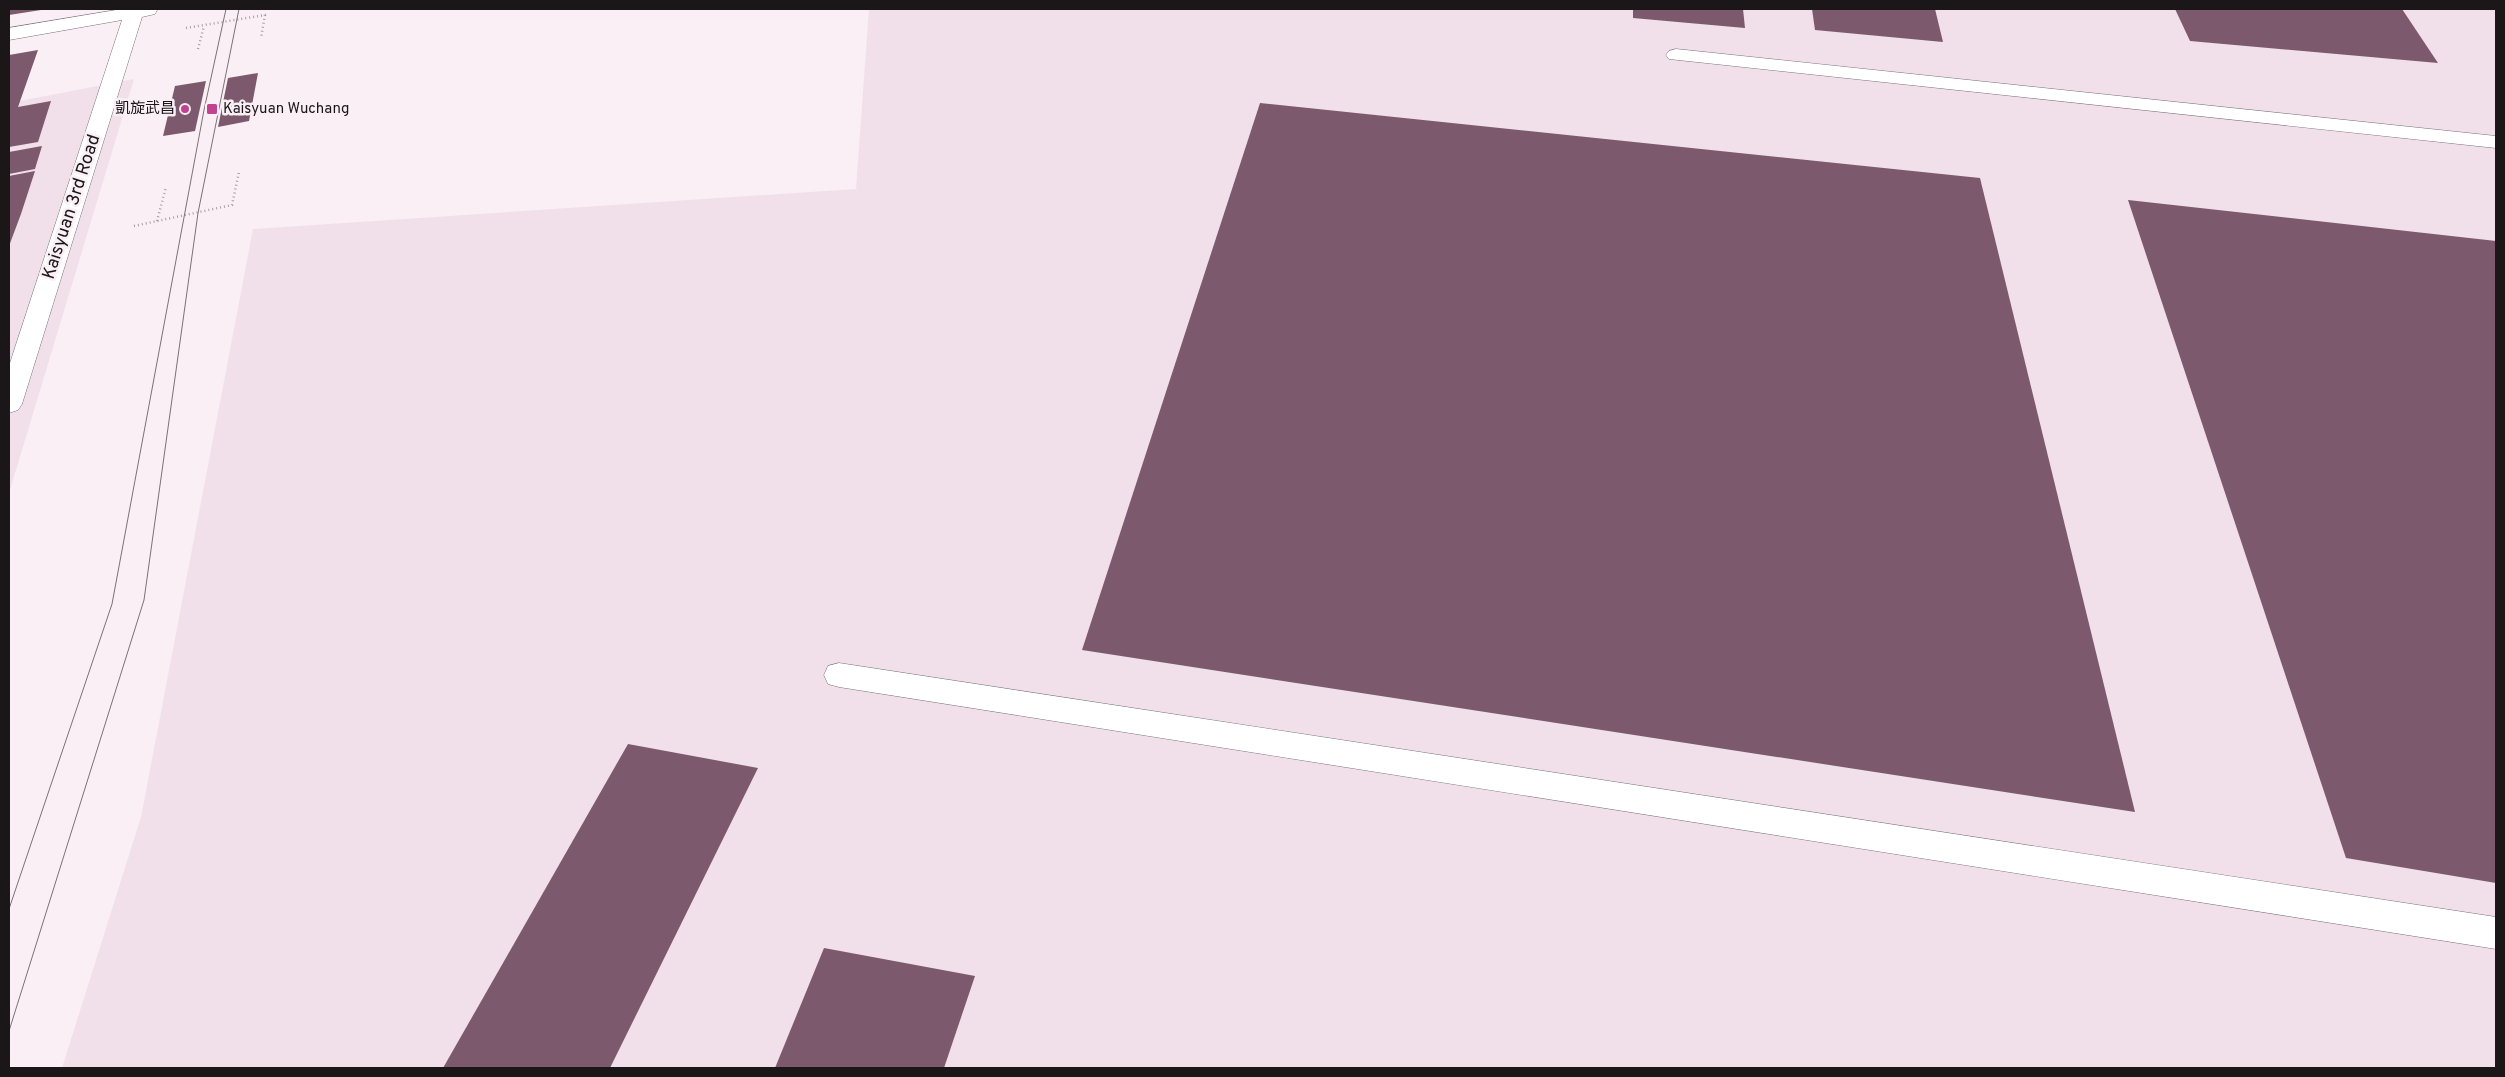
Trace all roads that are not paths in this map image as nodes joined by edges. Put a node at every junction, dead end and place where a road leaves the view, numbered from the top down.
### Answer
1 (140, 10) edge
2 (9, 34) edge
3 (1676, 55) dead end
4 (2496, 142) edge
5 (20, 337) edge
6 (9, 404) edge
7 (839, 675) dead end
8 (2496, 932) edge

1 - 2 street
1 - 5 street, Kaisyuan 3rd Road
3 - 4 street
5 - 6 street, Kaisyuan 3rd Road
7 - 8 street

